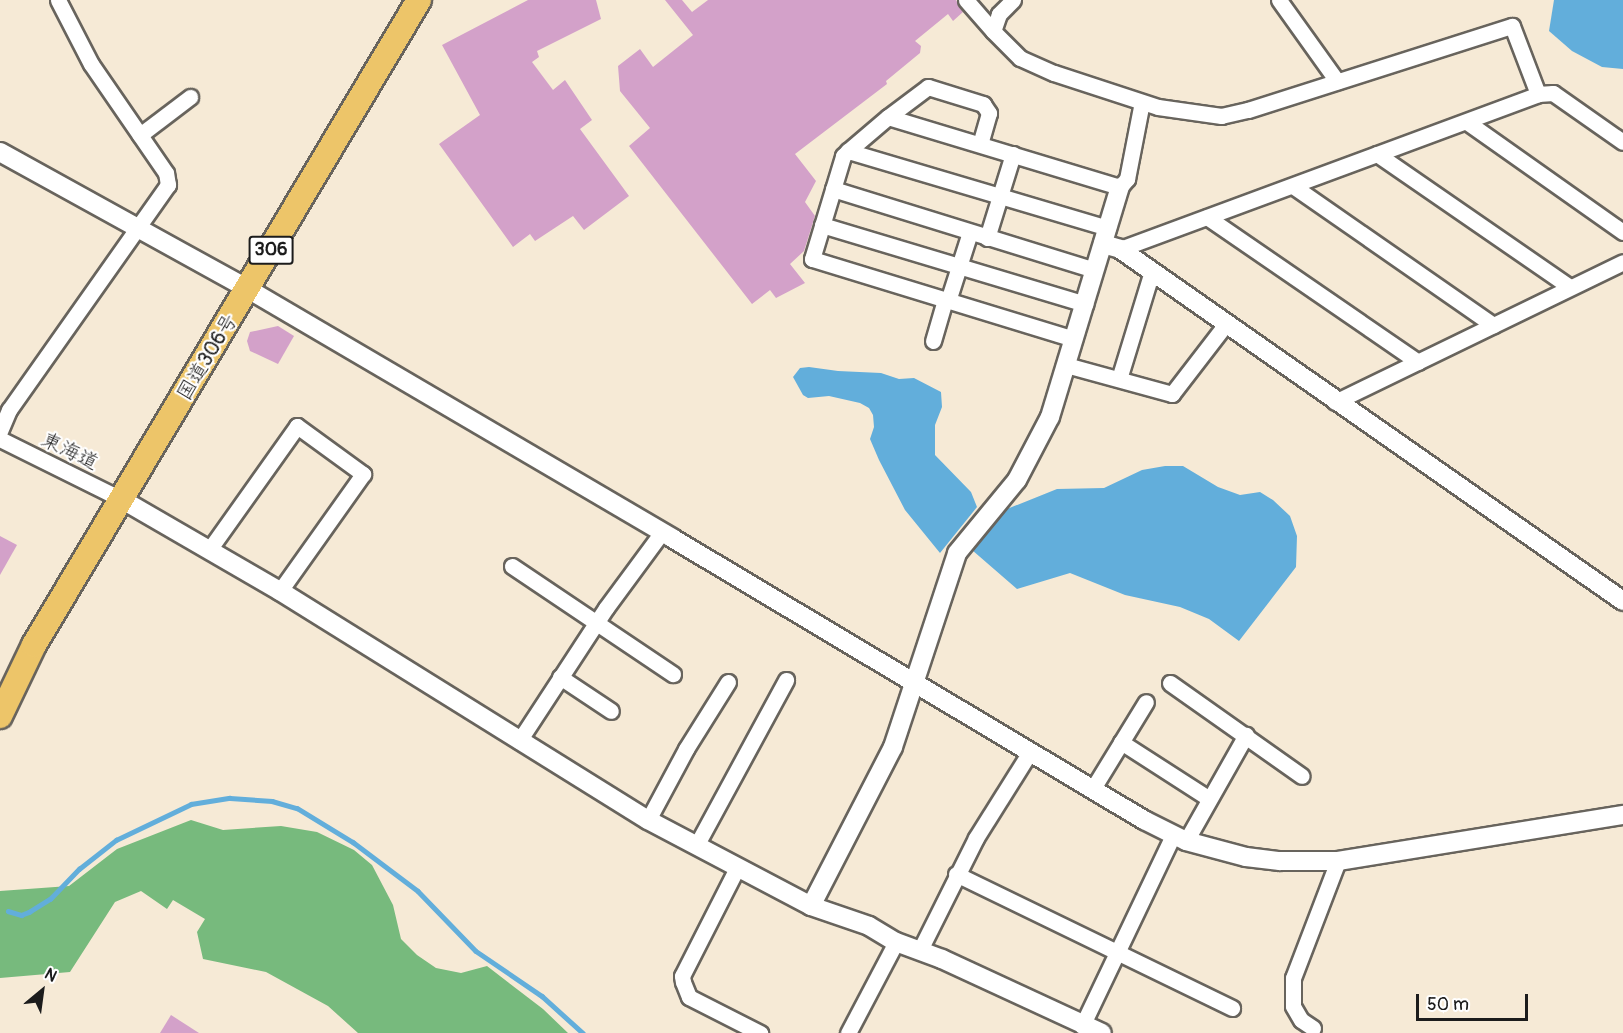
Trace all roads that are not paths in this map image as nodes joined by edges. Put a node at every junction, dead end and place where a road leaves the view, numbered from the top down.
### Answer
1 (58, 0) edge
2 (419, 0) edge
3 (966, 0) edge
4 (1013, 0) edge
5 (1279, 0) edge
6 (993, 32) junction
7 (1337, 81) junction
8 (1538, 94) junction
9 (190, 97) dead end
10 (1142, 102) junction
11 (888, 117) junction
12 (1467, 122) junction
13 (140, 135) junction
14 (1623, 142) edge
15 (980, 144) junction
16 (848, 150) junction
17 (0, 152) edge
18 (1013, 154) junction
19 (1377, 154) junction
20 (1293, 186) junction
21 (1120, 187) junction
22 (833, 189) junction
23 (1000, 196) junction
24 (1207, 217) junction
25 (822, 225) junction
26 (138, 226) junction
27 (970, 232) junction
28 (1623, 232) edge
29 (987, 237) junction
30 (1110, 240) junction
31 (1623, 262) edge
32 (959, 266) junction
33 (1095, 270) junction
34 (1152, 272) junction
35 (1570, 287) junction
36 (248, 289) junction
37 (946, 301) junction
38 (1085, 304) junction
39 (1226, 324) junction
40 (1492, 325) junction
41 (1074, 339) junction
42 (933, 341) dead end
43 (1418, 362) junction
44 (1066, 365) junction
45 (1119, 379) junction
46 (1335, 402) junction
47 (0, 431) edge
48 (0, 440) edge
49 (122, 499) junction
50 (662, 532) junction
51 (209, 550) junction
52 (512, 566) dead end
53 (280, 591) junction
54 (1623, 601) edge
55 (596, 625) junction
56 (673, 674) dead end
57 (560, 676) junction
58 (786, 680) dead end
59 (728, 682) dead end
60 (914, 683) junction
61 (1170, 683) dead end
62 (1146, 702) dead end
63 (611, 711) dead end
64 (0, 716) edge
65 (1246, 735) junction
66 (519, 741) junction
67 (1121, 742) junction
68 (1030, 752) junction
69 (1302, 776) dead end
70 (1092, 790) junction
71 (1208, 798) junction
72 (1623, 815) edge
73 (648, 820) junction
74 (1179, 838) junction
75 (696, 846) junction
76 (1338, 861) junction
77 (737, 868) junction
78 (956, 874) junction
79 (811, 906) junction
80 (896, 942) junction
81 (920, 950) junction
82 (1118, 951) junction
83 (1232, 1008) dead end
84 (1082, 1026) junction
85 (1313, 1028) dead end
86 (760, 1033) edge
87 (848, 1033) edge
88 (1102, 1033) edge

1 - 13 street
2 - 36 highway, 国道306号 / 306
3 - 6 street
4 - 6 street
5 - 7 street
6 - 10 street
7 - 8 street
7 - 10 street
8 - 12 street
8 - 14 street
9 - 13 street
10 - 21 street
11 - 15 street
11 - 15 street
11 - 16 street
12 - 19 street
12 - 28 street
13 - 26 street
15 - 18 street
16 - 22 street
16 - 23 street
17 - 26 street
18 - 21 street
18 - 23 street
19 - 20 street
19 - 35 street
20 - 24 street
20 - 40 street
21 - 30 street
22 - 25 street
22 - 27 street
23 - 29 street
23 - 30 street
24 - 30 street
24 - 43 street
25 - 32 street
25 - 37 street
26 - 36 street
26 - 47 street
27 - 29 street
27 - 32 street
29 - 33 street
30 - 33 street
30 - 34 street
31 - 35 street
32 - 37 street
32 - 38 street
33 - 38 street
34 - 39 street
34 - 45 street
35 - 40 street
36 - 49 highway, 国道306号 / 306
36 - 50 street
37 - 41 street
37 - 42 street
38 - 41 street
39 - 45 street
39 - 46 street
40 - 43 street
41 - 44 street
43 - 46 street
44 - 45 street
44 - 60 street
46 - 54 street
48 - 49 street, 東海道
49 - 51 street
49 - 64 highway, 国道306号 / 306
50 - 55 street
50 - 60 street
51 - 53 street
51 - 53 street
52 - 55 street
53 - 66 street
55 - 56 street
55 - 57 street
57 - 63 street
57 - 66 street
58 - 75 street
59 - 73 street
60 - 68 street
60 - 79 street
61 - 65 street
62 - 67 street
65 - 69 street
65 - 71 street
66 - 73 street
67 - 70 street
67 - 71 street
68 - 70 street
68 - 78 street
70 - 74 street
71 - 74 street
72 - 76 street
73 - 75 street
74 - 76 street
74 - 82 street
75 - 77 street
76 - 85 street
77 - 79 street
77 - 86 street
78 - 81 street
78 - 82 street
79 - 80 street
80 - 81 street
80 - 87 street
81 - 84 street
82 - 83 street
82 - 84 street
84 - 88 street

